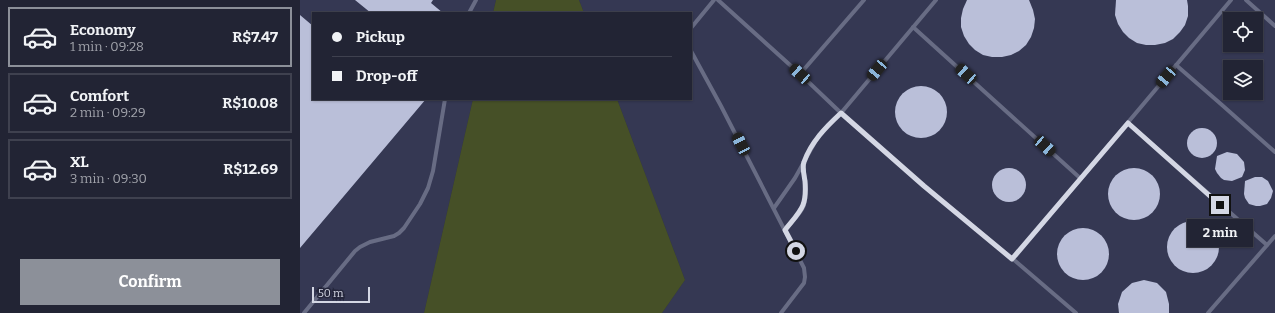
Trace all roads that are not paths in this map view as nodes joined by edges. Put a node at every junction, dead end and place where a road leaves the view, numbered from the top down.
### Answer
1 (476, 0) edge
2 (714, 0) edge
3 (718, 0) edge
4 (864, 0) edge
5 (936, 0) edge
6 (1231, 0) edge
7 (1246, 0) edge
8 (470, 12) edge
9 (1275, 26) edge
10 (692, 27) edge
11 (913, 27) junction
12 (692, 53) edge
13 (1176, 65) junction
14 (800, 74) junction
15 (445, 100) edge
16 (841, 113) junction
17 (1128, 123) junction
18 (1275, 152) edge
19 (803, 164) junction
20 (1080, 178) junction
21 (774, 208) junction
22 (785, 230) junction
23 (1275, 236) edge
24 (1267, 245) junction
25 (1012, 259) junction
26 (784, 312) edge
27 (304, 313) edge
28 (1076, 313) edge
29 (1208, 313) edge

1 - 8 lane
2 - 10 lane
3 - 14 lane
4 - 14 lane
5 - 11 lane
6 - 13 lane
7 - 9 lane
11 - 16 lane
11 - 20 lane
12 - 21 lane
13 - 17 lane
13 - 18 lane
14 - 16 lane
15 - 27 lane
16 - 19 lane
16 - 25 lane
17 - 20 lane
17 - 24 lane
19 - 21 lane
19 - 22 lane
20 - 25 lane
21 - 22 lane
22 - 26 lane
23 - 24 lane
24 - 29 lane
25 - 28 lane

